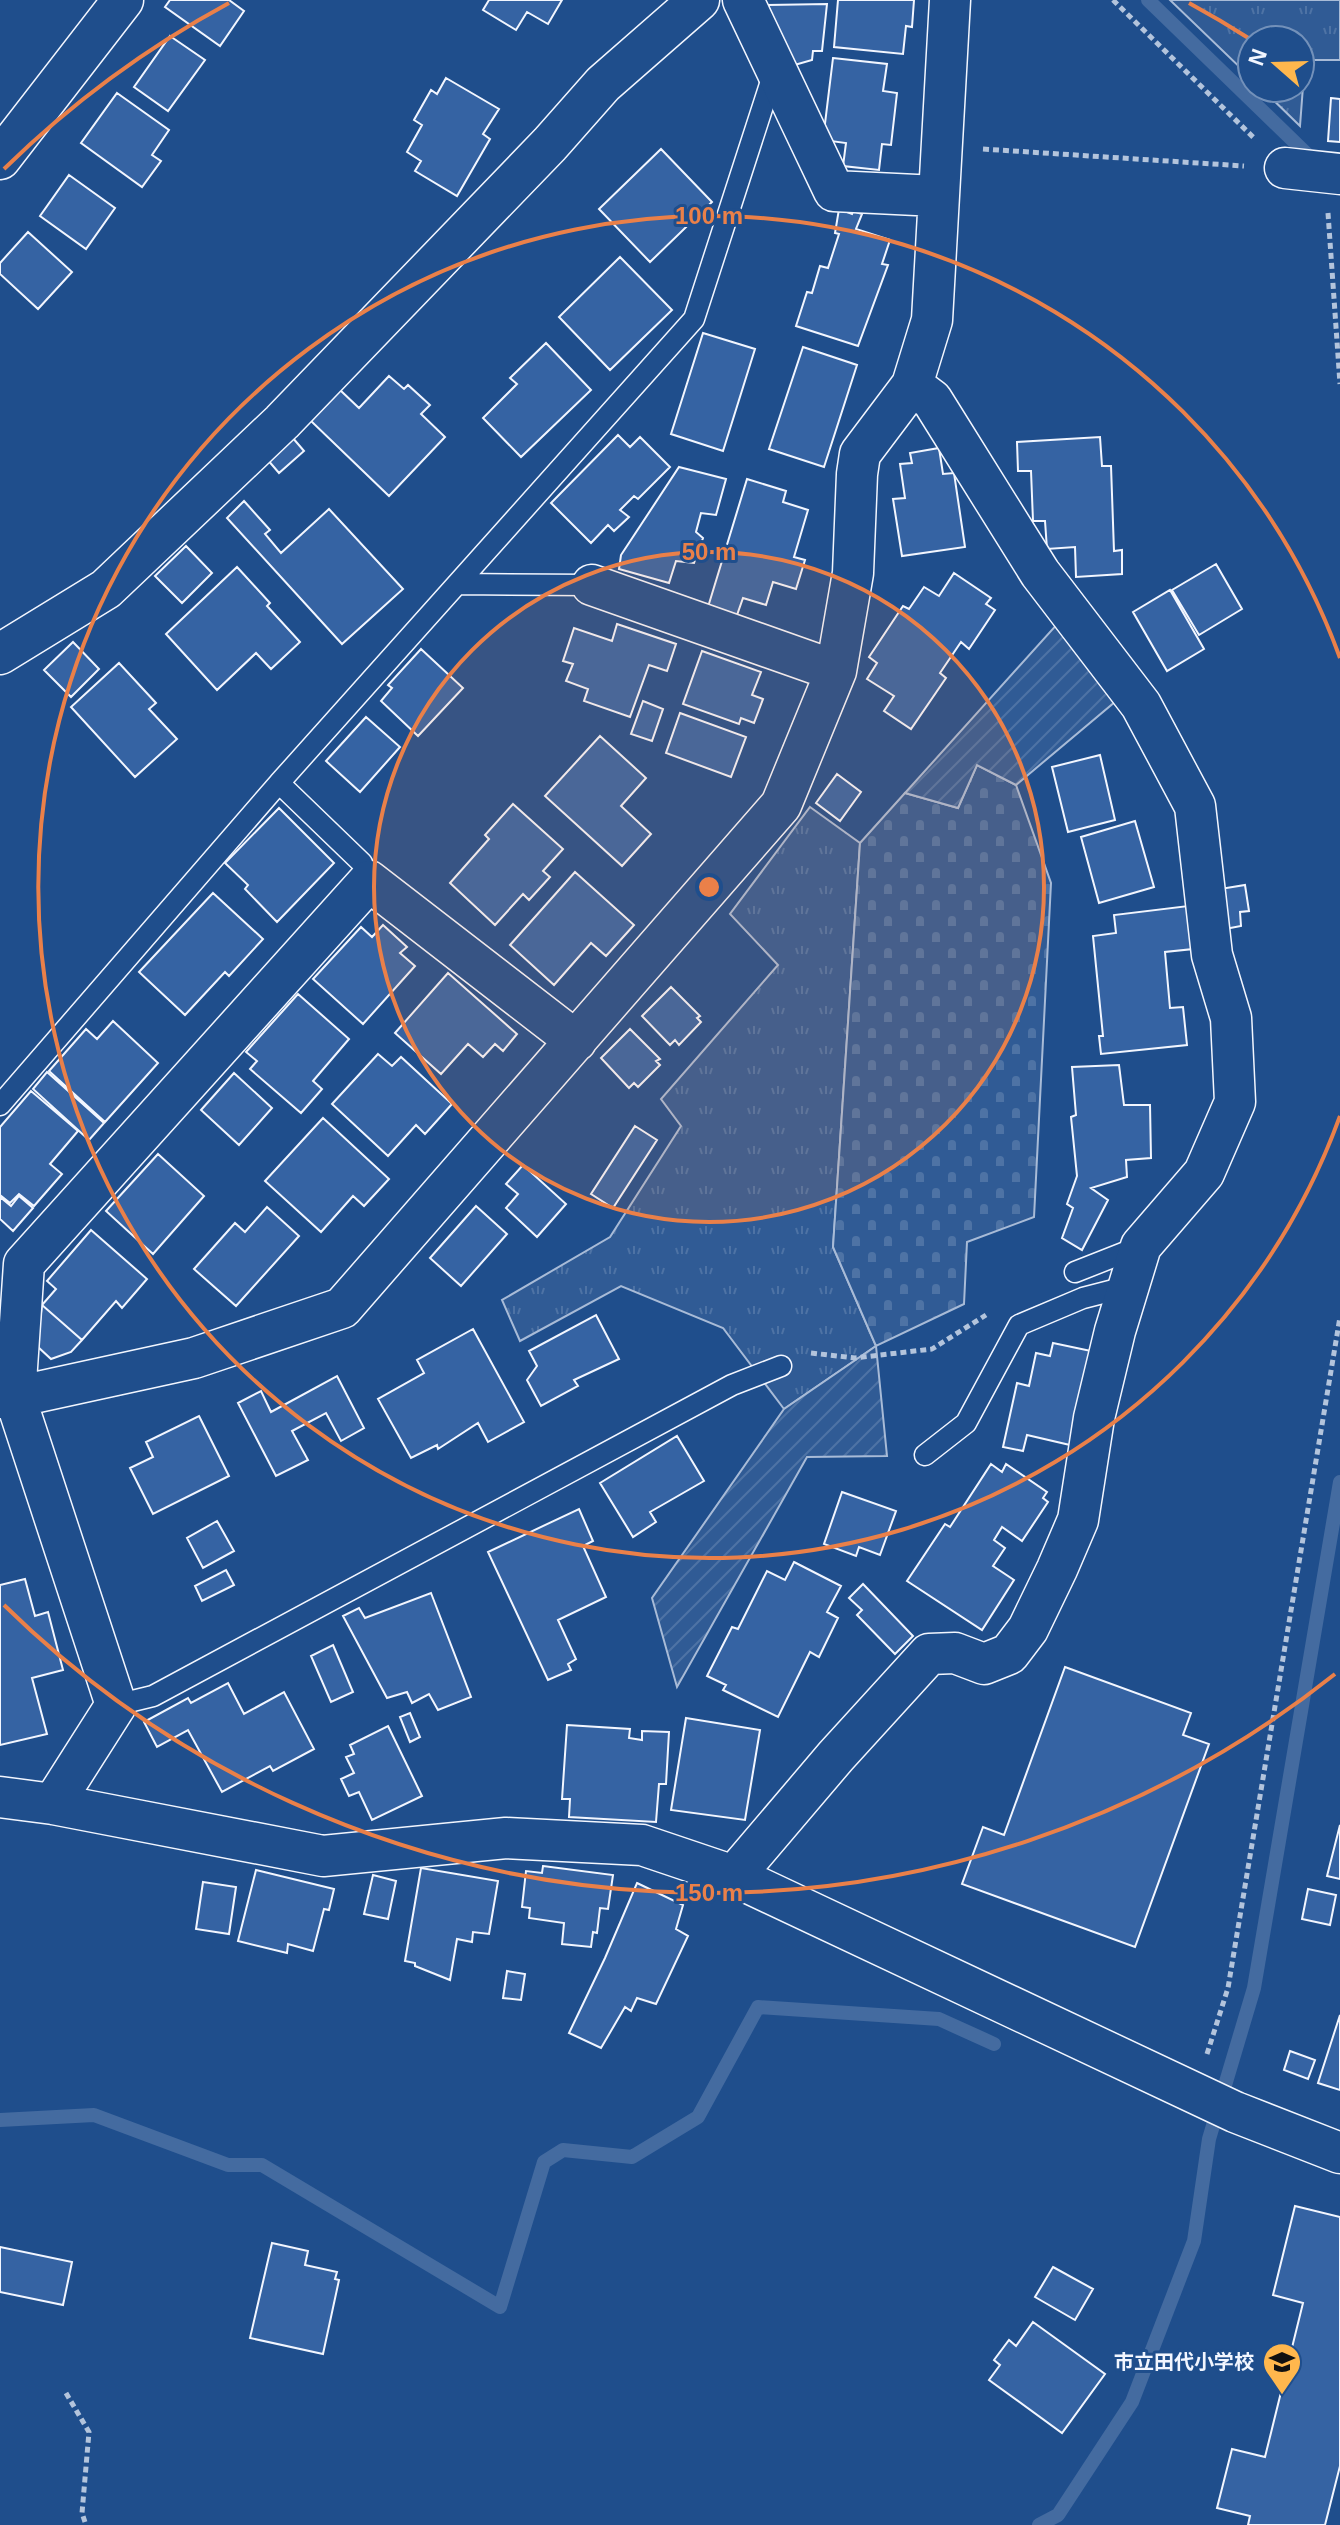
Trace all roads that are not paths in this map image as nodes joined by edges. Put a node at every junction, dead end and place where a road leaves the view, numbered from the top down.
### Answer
1 (123, 0) edge
2 (699, 0) edge
3 (743, 0) edge
4 (950, 0) edge
5 (775, 68) junction
6 (0, 159) edge
7 (1285, 168) road end
8 (1340, 174) edge
9 (937, 196) junction
10 (912, 385) junction
11 (457, 584) junction
12 (592, 585) joint
13 (0, 654) edge
14 (836, 671) junction
15 (279, 783) junction
16 (369, 881) junction
17 (576, 1041) junction
18 (0, 1105) edge
19 (1141, 1246) junction
20 (1075, 1272) dead end
21 (1128, 1291) junction
22 (781, 1366) road end
23 (7, 1398) edge
24 (925, 1455) dead end
25 (116, 1705) junction
26 (0, 1797) edge
27 (53, 1804) junction
28 (734, 1876) junction
29 (1340, 2153) edge

1 - 6 street
2 - 13 street
3 - 5 street
4 - 9 street
5 - 9 street
5 - 11 lane
7 - 8 street
9 - 10 street
10 - 14 street
10 - 19 street
11 - 12 lane
11 - 15 lane
12 - 14 street
14 - 17 street
15 - 16 lane
15 - 18 lane
16 - 17 street
16 - 23 street
17 - 23 street
19 - 20 lane
19 - 21 street
21 - 24 lane
21 - 28 street
22 - 25 lane
23 - 25 street
25 - 27 street
26 - 27 street
27 - 28 street
28 - 29 street

